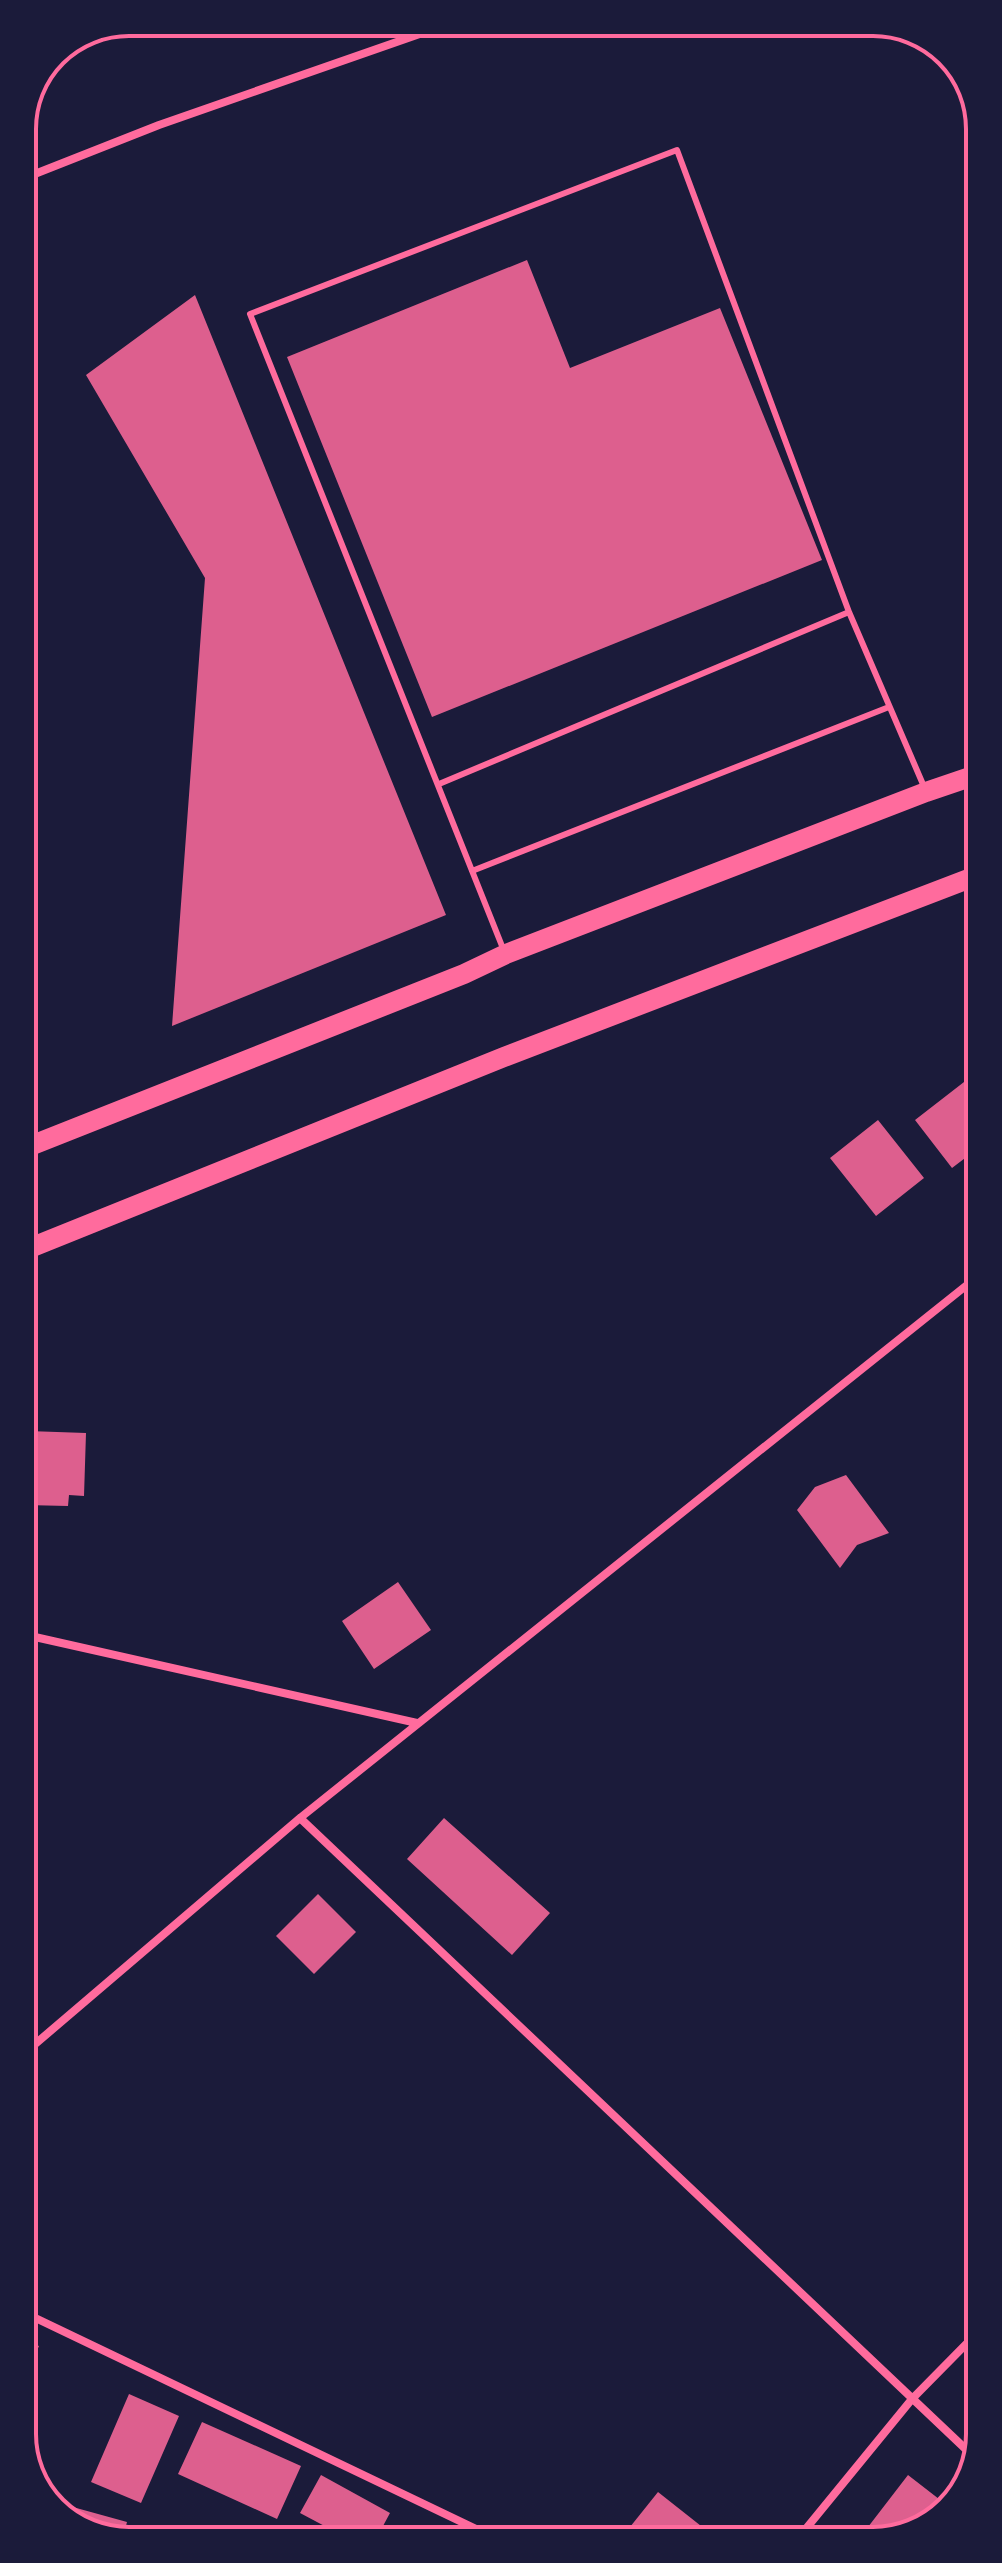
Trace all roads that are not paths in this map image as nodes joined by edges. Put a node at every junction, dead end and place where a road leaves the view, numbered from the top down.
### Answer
1 (414, 36) edge
2 (36, 173) edge
3 (849, 612) junction
4 (889, 707) junction
5 (966, 778) edge
6 (439, 784) junction
7 (926, 792) junction
8 (472, 871) junction
9 (966, 880) edge
10 (506, 954) junction
11 (36, 1144) edge
12 (36, 1246) edge
13 (966, 1286) edge
14 (36, 1637) edge
15 (417, 1723) junction
16 (300, 1818) junction
17 (36, 2043) edge
18 (36, 2318) edge
19 (966, 2344) edge
20 (912, 2399) junction
21 (965, 2448) edge
22 (472, 2527) edge
23 (807, 2527) edge

1 - 2 street
3 - 4 lane
3 - 6 lane
3 - 6 lane
4 - 7 lane
4 - 8 lane
5 - 7 main road
6 - 8 lane
7 - 10 main road
8 - 10 lane
9 - 12 main road
10 - 11 main road
13 - 15 street
14 - 15 street
15 - 16 street
16 - 17 street
16 - 20 street
18 - 22 street
19 - 20 street
20 - 21 street
20 - 23 street

